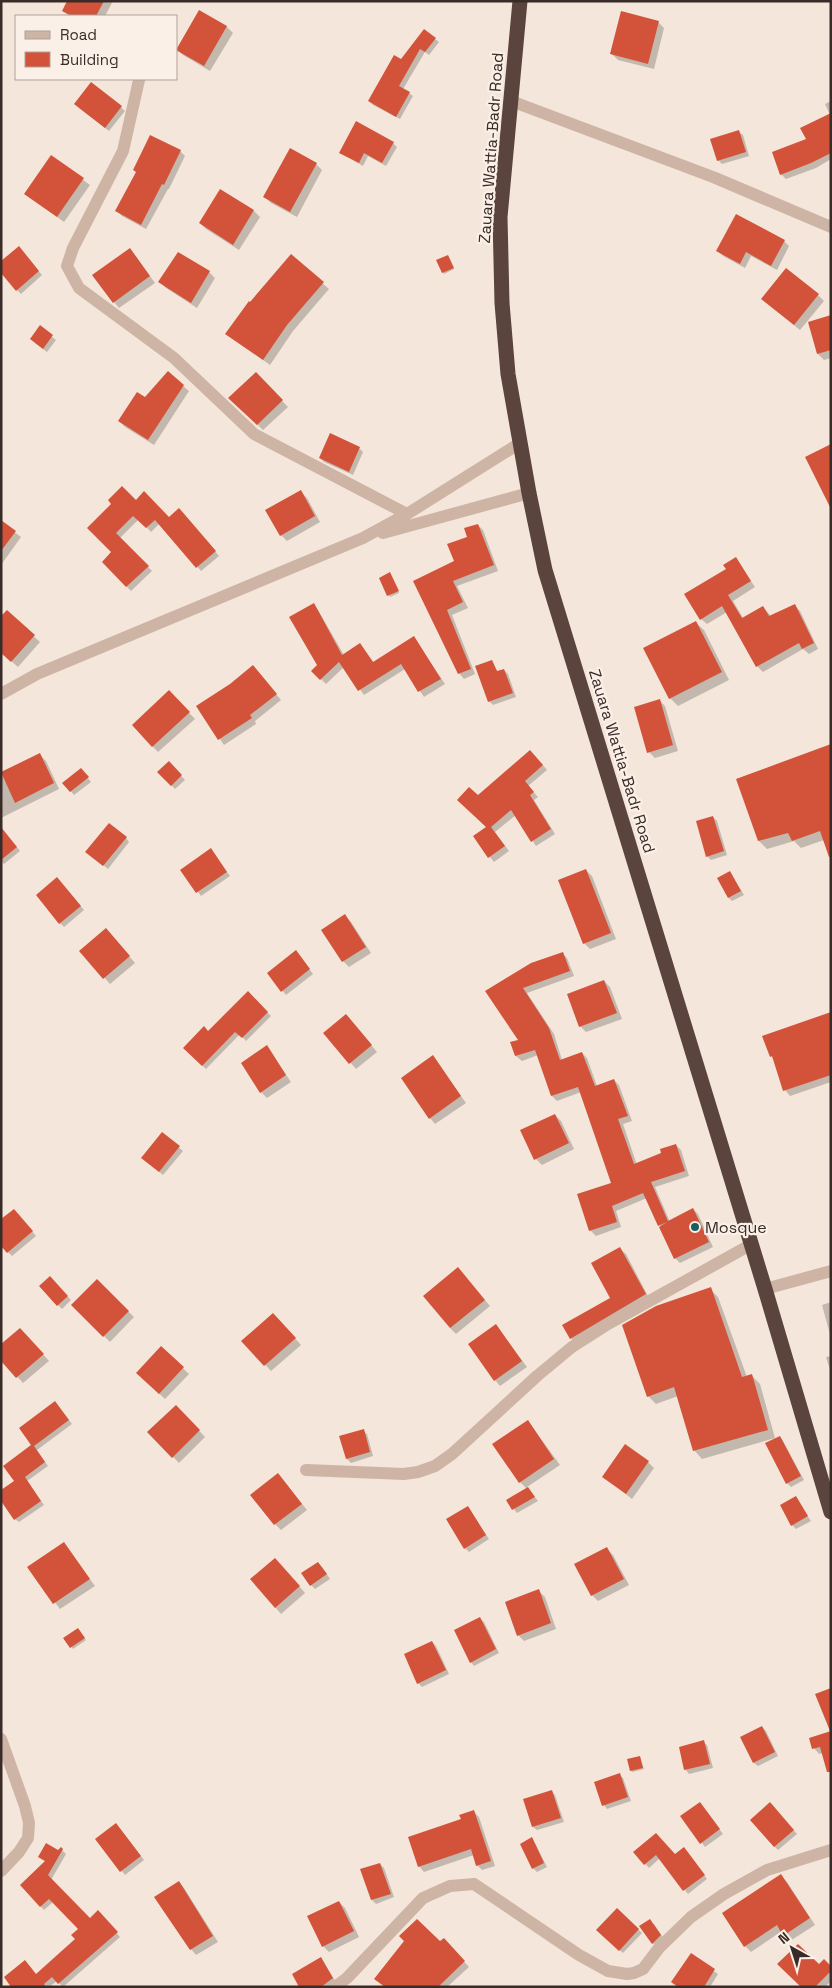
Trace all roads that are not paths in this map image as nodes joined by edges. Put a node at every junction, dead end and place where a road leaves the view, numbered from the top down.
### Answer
1 (520, 1) edge
2 (139, 80) dead end
3 (512, 101) junction
4 (831, 227) edge
5 (520, 443) junction
6 (529, 493) junction
7 (407, 514) junction
8 (364, 538) junction
9 (1, 694) edge
10 (752, 1244) junction
11 (831, 1271) edge
12 (765, 1289) junction
13 (306, 1470) dead end
14 (831, 1512) edge
15 (1, 1739) edge
16 (831, 1850) edge
17 (1, 1871) edge
18 (336, 1987) edge

1 - 3 highway, Zauara Wattia-Badr Road
2 - 7 street
3 - 4 street
3 - 5 highway, Zauara Wattia-Badr Road
5 - 6 highway, Zauara Wattia-Badr Road
5 - 7 street
6 - 8 street
6 - 10 highway, Zauara Wattia-Badr Road
7 - 8 street
8 - 9 street
10 - 12 highway, Zauara Wattia-Badr Road
10 - 13 street
11 - 12 street
12 - 14 highway, Zauara Wattia-Badr Road
15 - 17 street
16 - 18 street

